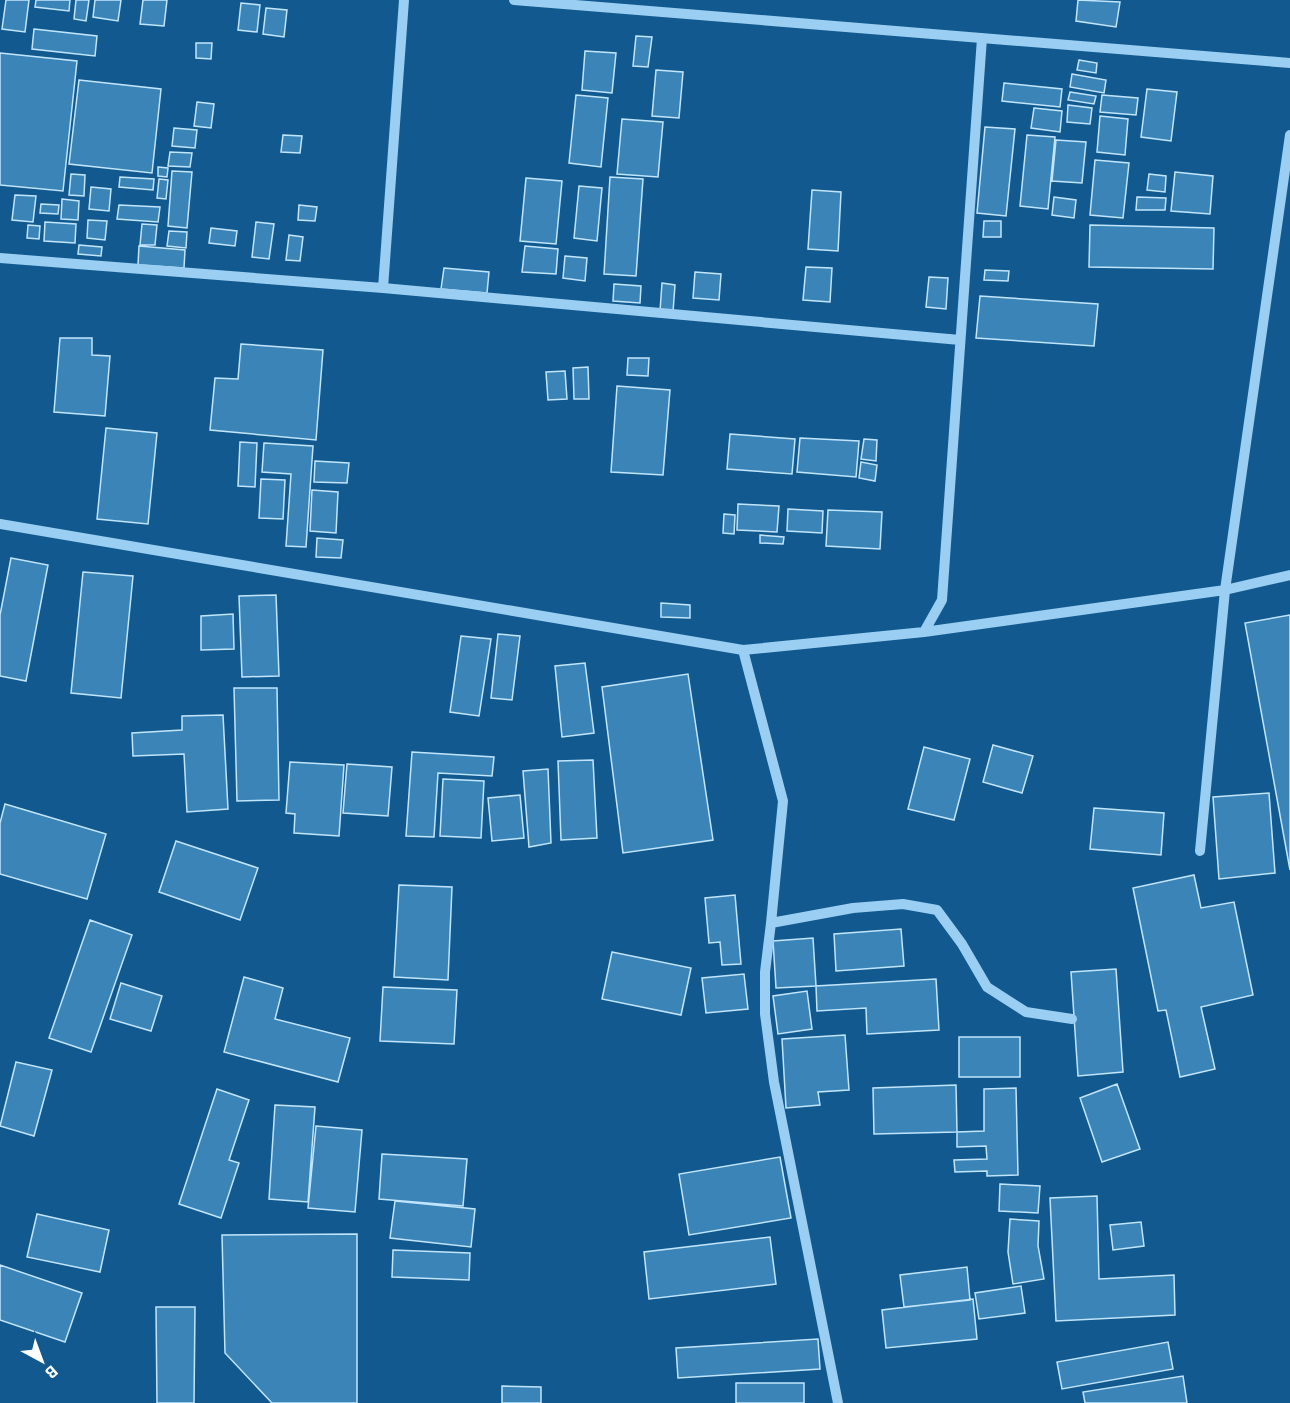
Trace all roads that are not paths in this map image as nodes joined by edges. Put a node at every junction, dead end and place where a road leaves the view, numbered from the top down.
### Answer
1 (404, 0) edge
2 (514, 0) edge
3 (982, 38) junction
4 (1290, 63) edge
5 (1290, 135) edge
6 (0, 258) edge
7 (383, 288) junction
8 (960, 340) junction
9 (0, 524) edge
10 (1290, 575) edge
11 (1225, 590) junction
12 (924, 632) junction
13 (743, 650) junction
14 (1200, 851) dead end
15 (771, 923) junction
16 (1072, 1019) dead end
17 (838, 1403) edge

1 - 7 street
2 - 3 street
3 - 4 street
3 - 8 street
5 - 11 street
6 - 7 street
7 - 8 street
8 - 12 street
9 - 13 street
10 - 11 street
11 - 12 street
11 - 14 street
12 - 13 street
13 - 15 street
15 - 16 street
15 - 17 street

